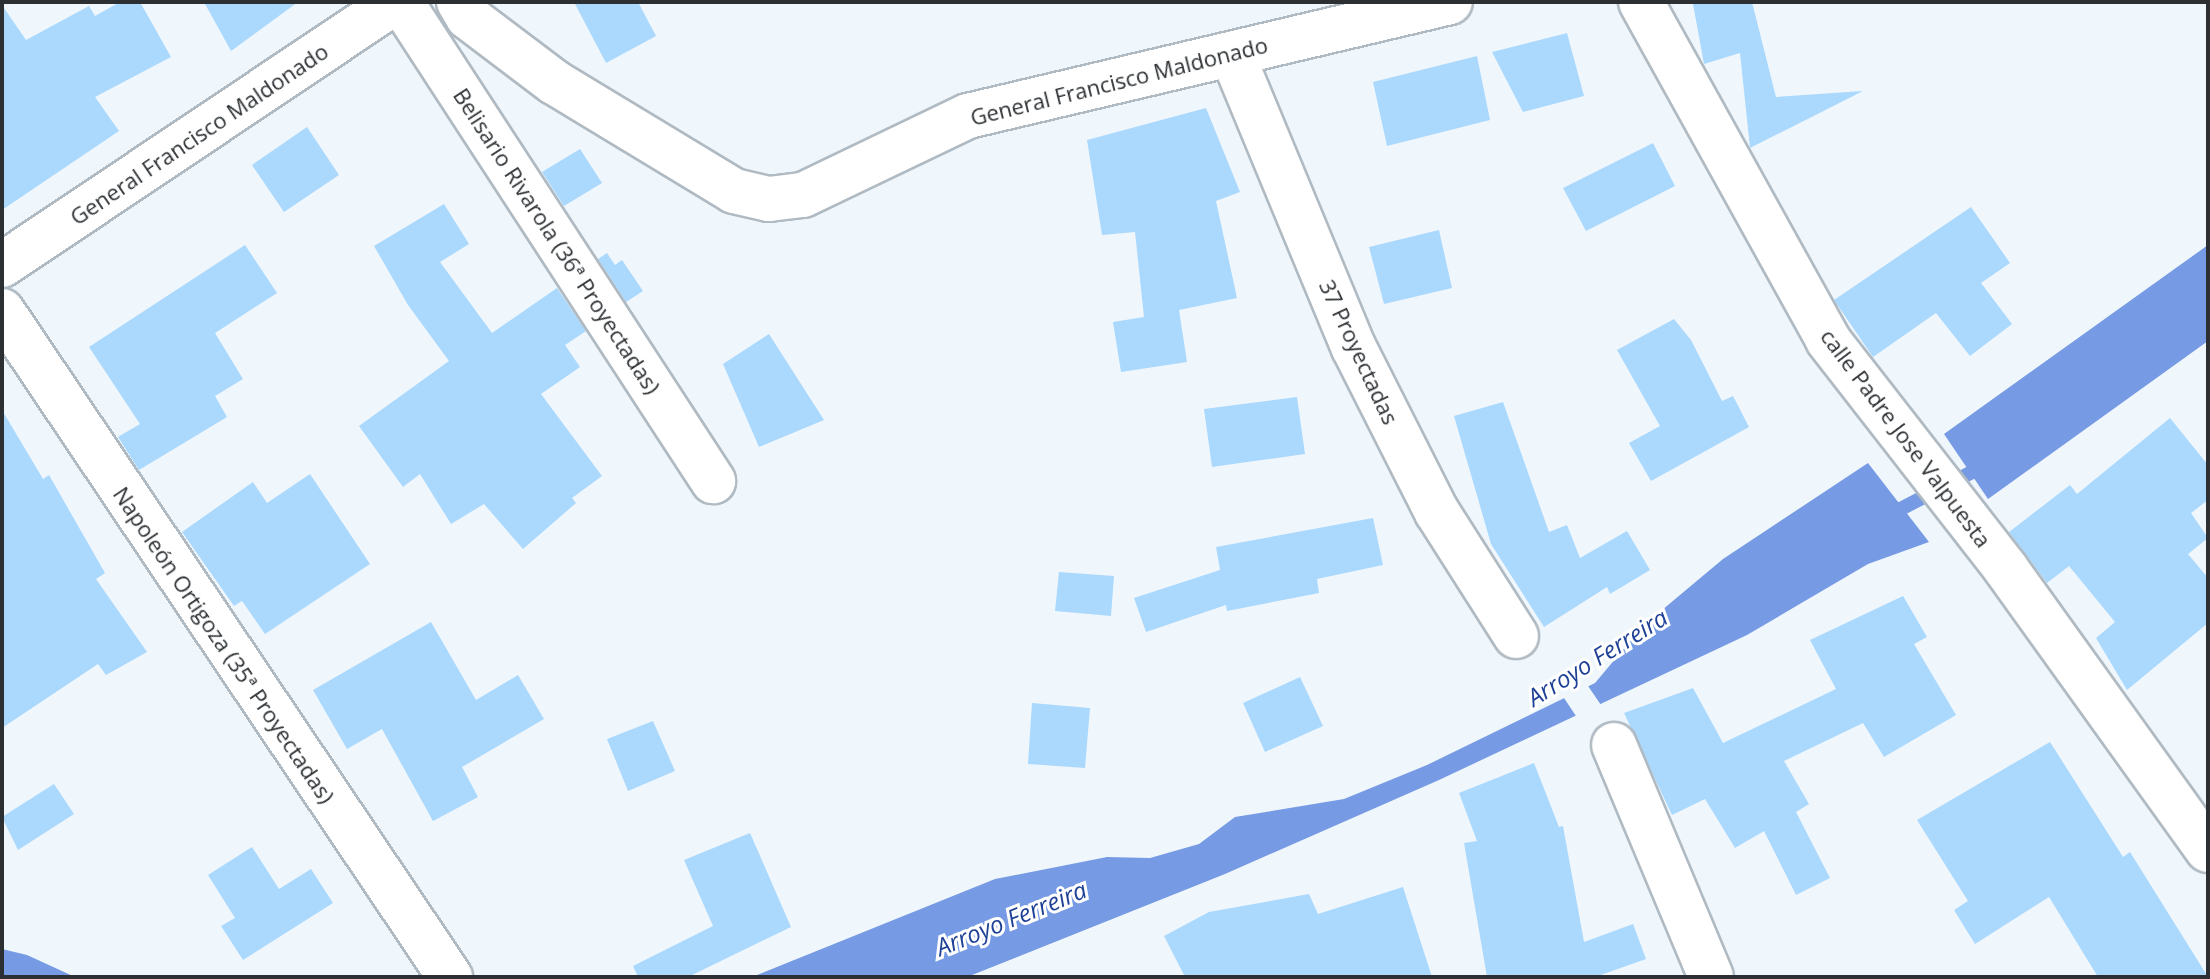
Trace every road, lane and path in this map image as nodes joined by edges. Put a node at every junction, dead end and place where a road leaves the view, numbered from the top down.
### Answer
1 (398, 2) edge
2 (1450, 2) edge
3 (1641, 2) edge
4 (464, 9) edge
5 (1232, 54) junction
6 (2, 265) edge
7 (2, 311) edge
8 (713, 481) dead end
9 (1516, 636) dead end
10 (1614, 745) dead end
11 (2208, 850) edge
12 (450, 977) edge
13 (1711, 977) edge

1 - 6 street, General Francisco Maldonado
1 - 8 street, Belisario Rivarola (36ª Proyectadas)
2 - 5 street, General Francisco Maldonado
3 - 11 street, calle Padre Jose Valpuesta
4 - 5 street, General Francisco Maldonado
5 - 9 street, 37 Proyectadas
7 - 12 street, Napoleón Ortigoza (35ª Proyectadas)
10 - 13 street

